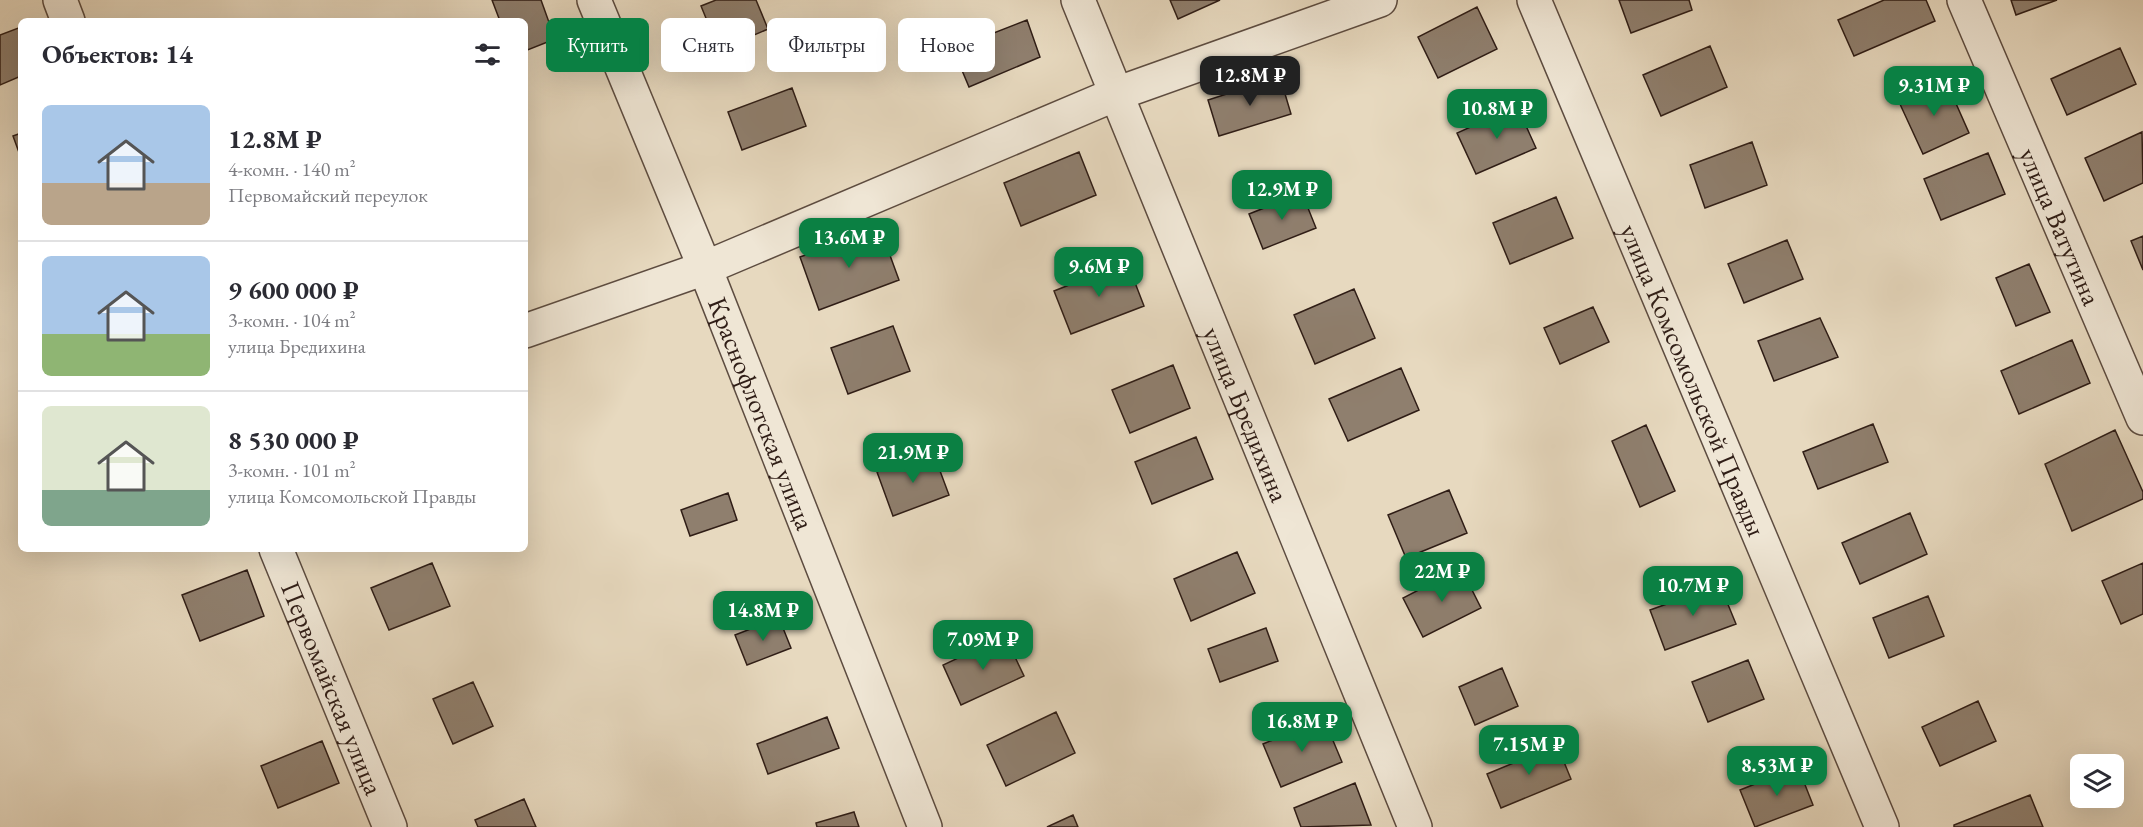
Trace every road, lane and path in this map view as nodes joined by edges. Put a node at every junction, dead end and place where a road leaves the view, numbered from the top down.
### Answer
1 (60, 0) edge
2 (594, 0) edge
3 (1078, 0) edge
4 (1380, 0) edge
5 (1534, 0) edge
6 (1964, 0) edge
7 (67, 18) edge
8 (1116, 94) junction
9 (705, 268) junction
10 (528, 330) edge
11 (2143, 418) edge
12 (277, 552) edge
13 (390, 827) edge
14 (924, 827) edge
15 (1415, 827) edge
16 (1882, 827) edge

1 - 7 street
2 - 9 street, Краснофлотская улица
3 - 8 street, улица Бредихина
4 - 8 street
5 - 16 street, улица Комсомольской Правды
6 - 11 street, улица Ватутина
8 - 9 street
8 - 15 street, улица Бредихина
9 - 10 street
9 - 14 street, Краснофлотская улица
12 - 13 street, Первомайская улица

